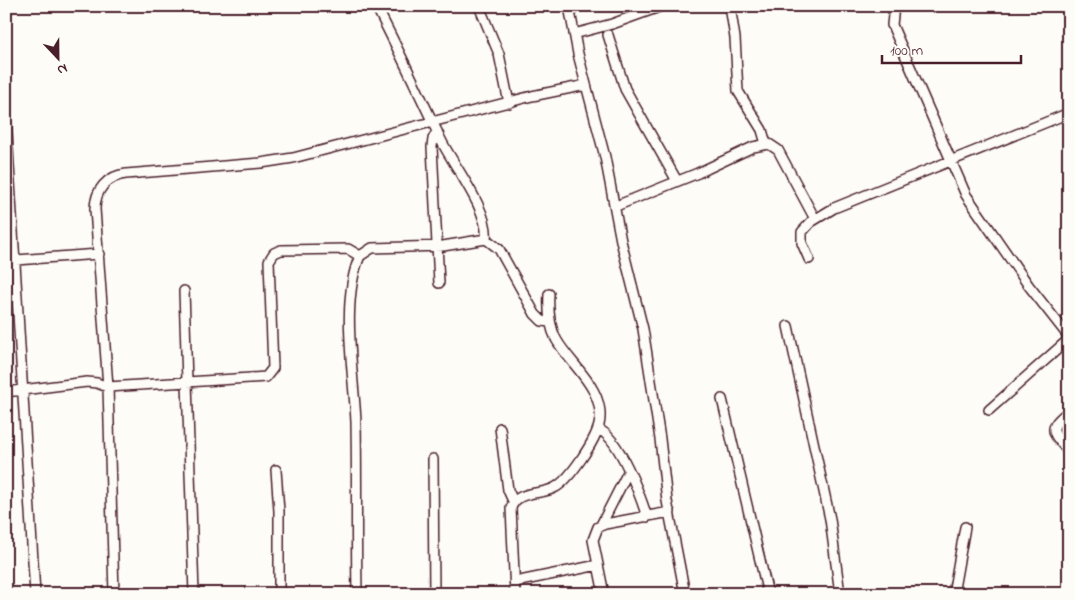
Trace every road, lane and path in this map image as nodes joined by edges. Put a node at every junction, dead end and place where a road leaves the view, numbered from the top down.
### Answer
1 (376, 6) edge
2 (479, 6) edge
3 (569, 6) edge
4 (662, 6) edge
5 (730, 6) edge
6 (894, 6) edge
7 (574, 34) junction
8 (608, 36) dead end
9 (586, 85) junction
10 (509, 102) junction
11 (1069, 113) edge
12 (6, 115) edge
13 (434, 122) junction
14 (437, 132) junction
15 (766, 144) junction
16 (949, 160) junction
17 (677, 181) junction
18 (616, 206) junction
19 (816, 218) junction
20 (486, 239) junction
21 (438, 246) junction
22 (99, 254) junction
23 (360, 256) junction
24 (810, 259) dead end
25 (16, 260) junction
26 (439, 283) dead end
27 (184, 291) dead end
28 (549, 294) dead end
29 (550, 322) junction
30 (788, 326) dead end
31 (1069, 338) edge
32 (187, 383) junction
33 (108, 387) junction
34 (24, 391) junction
35 (6, 392) edge
36 (722, 399) dead end
37 (989, 410) dead end
38 (1069, 411) edge
39 (500, 428) dead end
40 (598, 428) junction
41 (1069, 452) edge
42 (433, 459) dead end
43 (276, 470) dead end
44 (628, 472) junction
45 (513, 502) junction
46 (670, 512) junction
47 (647, 517) junction
48 (601, 525) junction
49 (965, 527) dead end
50 (598, 565) junction
51 (515, 582) junction
52 (35, 594) edge
53 (114, 594) edge
54 (194, 594) edge
55 (279, 594) edge
56 (357, 594) edge
57 (434, 594) edge
58 (515, 594) edge
59 (604, 594) edge
60 (685, 594) edge
61 (768, 594) edge
62 (840, 594) edge
63 (953, 594) edge

1 - 13 street
2 - 10 street
3 - 7 street
4 - 7 street
5 - 15 street
6 - 16 street
7 - 9 street
8 - 17 street
9 - 10 street
9 - 18 street
10 - 13 street
11 - 16 street
12 - 25 street
13 - 14 street
13 - 22 street
14 - 20 street
14 - 21 street
15 - 17 street
15 - 19 street
16 - 19 street
16 - 31 street
17 - 18 street
18 - 46 street
19 - 24 street
20 - 21 street
20 - 29 street
21 - 23 street
21 - 26 street
22 - 25 street
22 - 33 street
23 - 32 street
23 - 56 street
25 - 34 street
27 - 32 street
28 - 29 street
29 - 40 street
30 - 62 street
31 - 37 street
32 - 33 street
32 - 54 street
33 - 34 street
33 - 53 street
34 - 35 street
34 - 52 street
36 - 61 street
38 - 41 street
39 - 45 street
40 - 44 street
40 - 45 street
42 - 57 street
43 - 55 street
44 - 47 street
44 - 48 street
45 - 51 street
46 - 47 street
46 - 60 street
47 - 48 street
48 - 50 street
49 - 63 street
50 - 51 street
50 - 59 street
51 - 58 street

